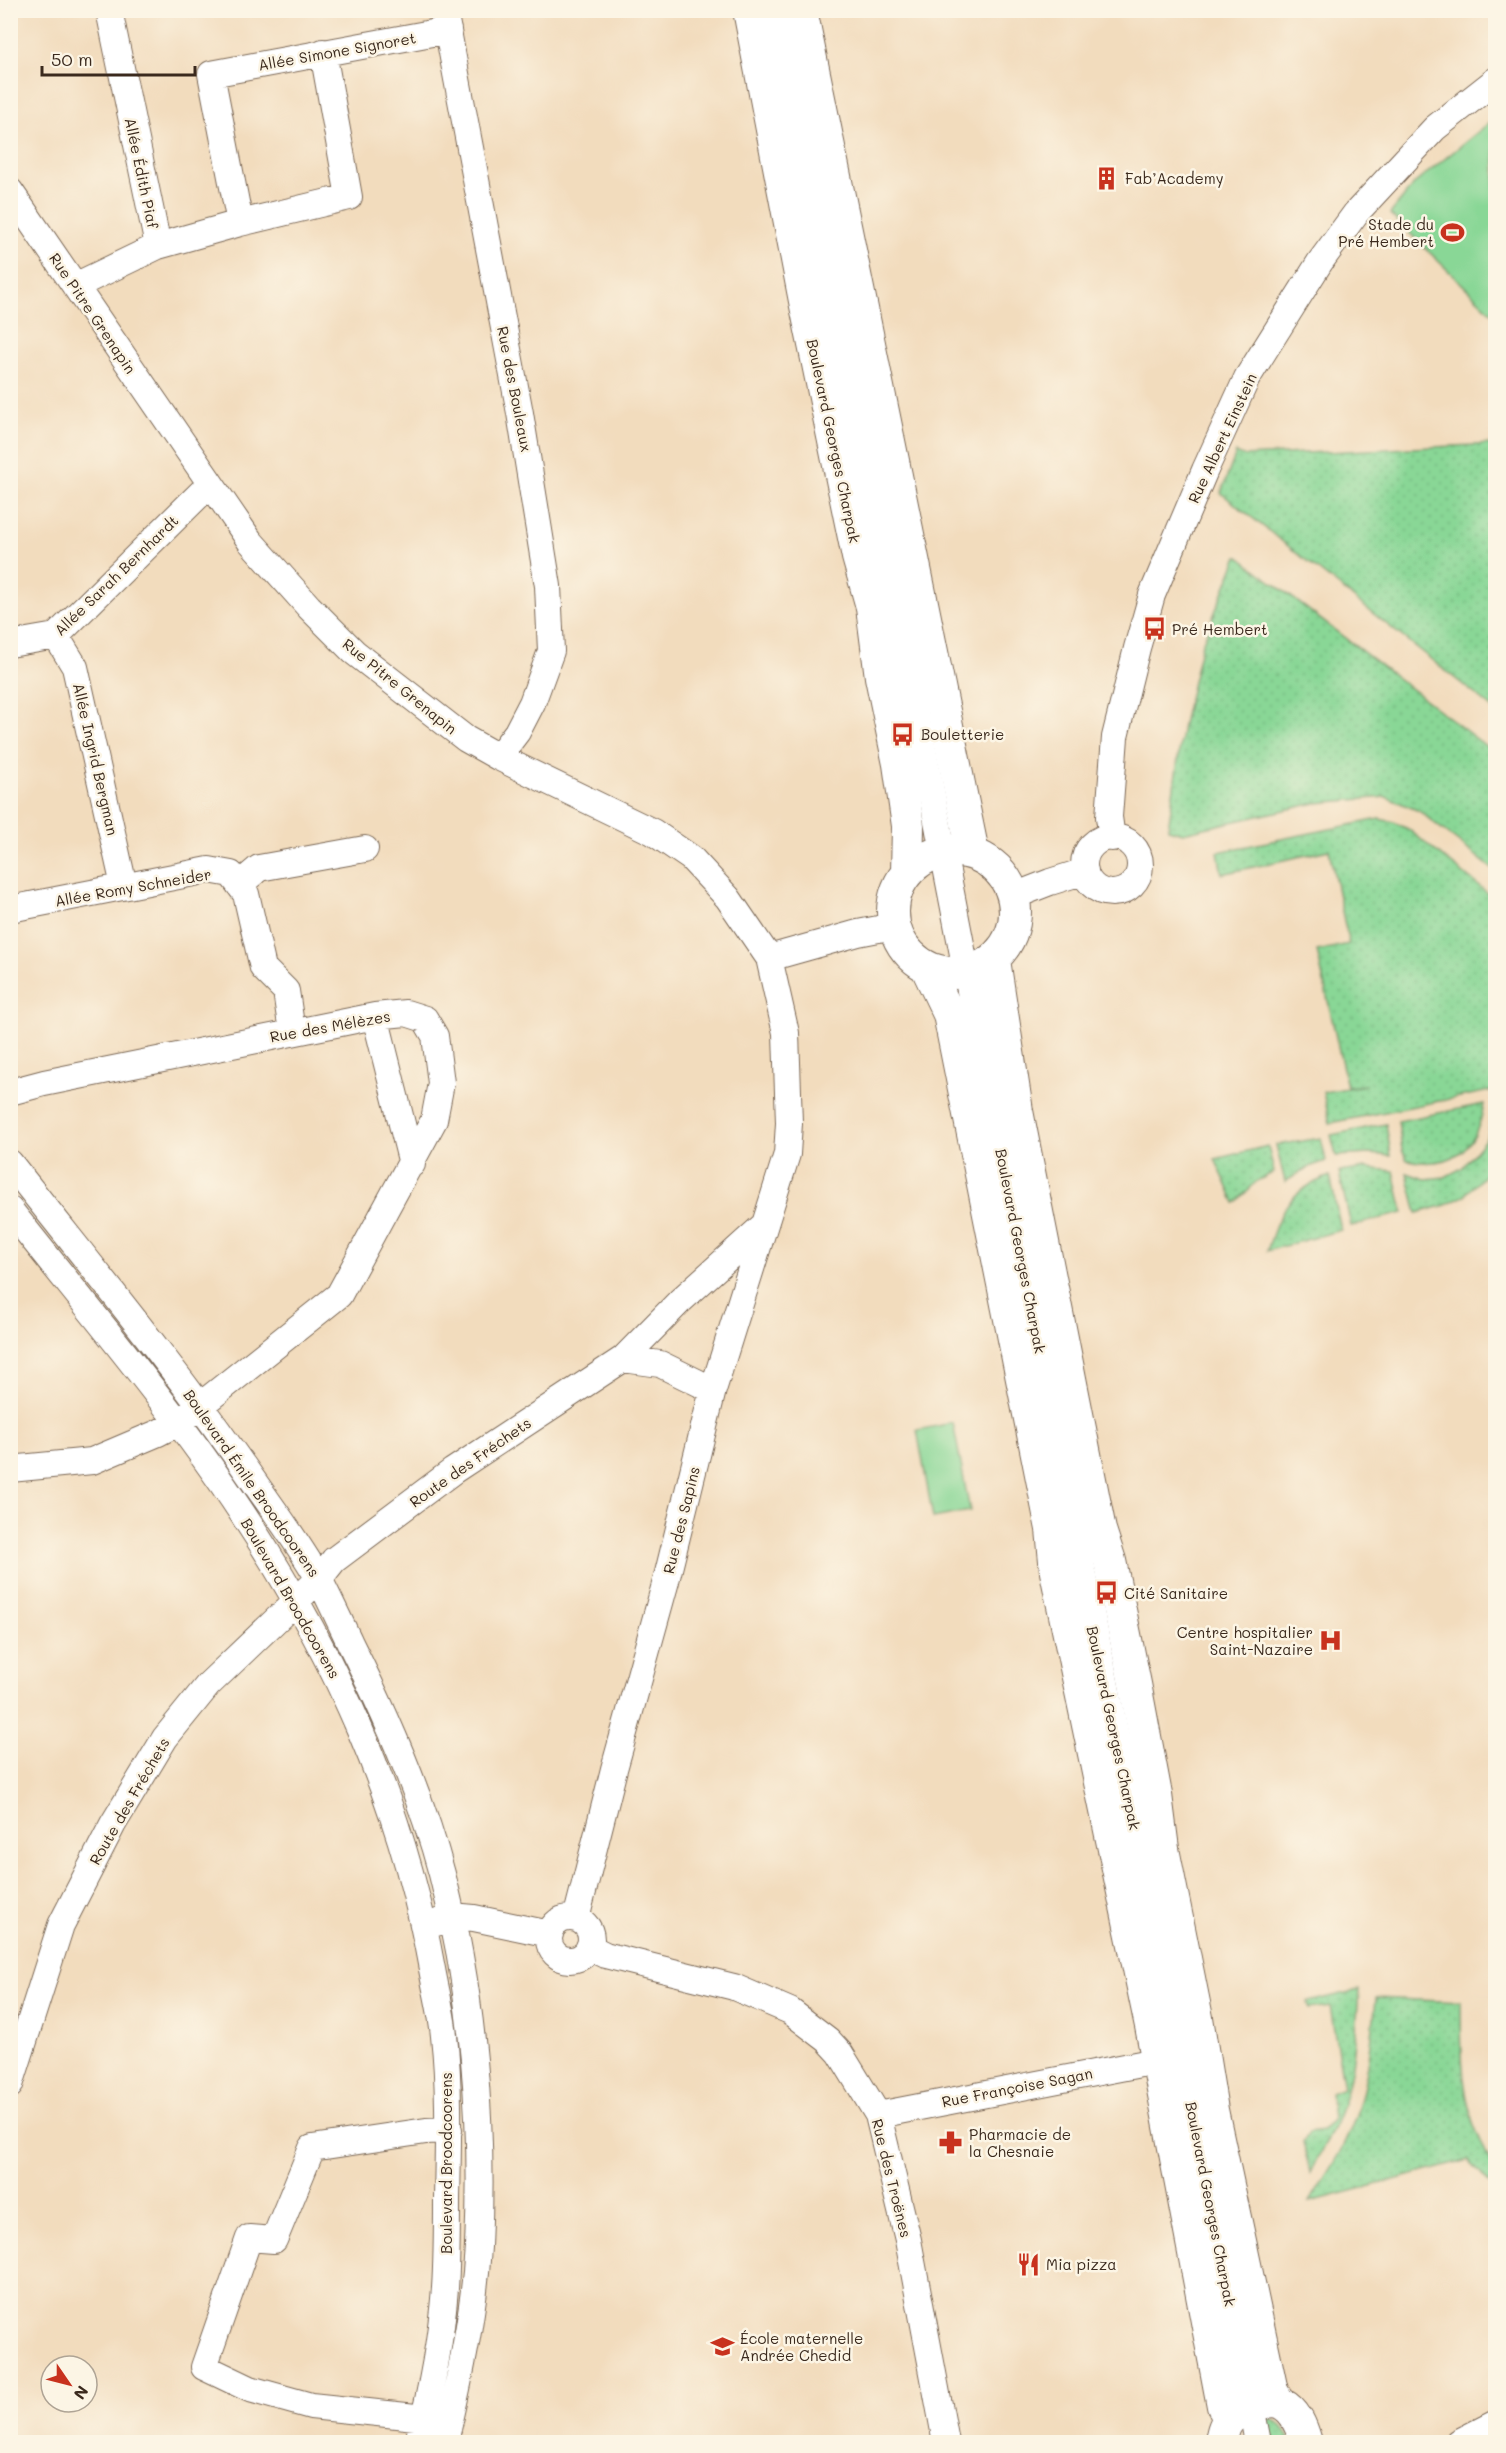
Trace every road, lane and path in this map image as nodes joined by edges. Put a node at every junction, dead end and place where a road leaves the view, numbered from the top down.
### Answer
1 (109, 10) edge
2 (749, 10) edge
3 (775, 10) edge
4 (801, 10) edge
5 (446, 20) edge
6 (323, 52) junction
7 (1496, 80) edge
8 (10, 191) edge
9 (240, 223) junction
10 (158, 246) junction
11 (75, 286) junction
12 (210, 484) junction
13 (56, 636) junction
14 (10, 644) edge
15 (498, 757) junction
16 (1113, 837) junction
17 (951, 847) junction
18 (365, 849) dead end
19 (1085, 872) junction
20 (907, 873) junction
21 (239, 885) junction
22 (124, 886) junction
23 (1014, 897) junction
24 (10, 909) edge
25 (894, 926) junction
26 (769, 957) junction
27 (994, 960) junction
28 (927, 968) junction
29 (965, 973) junction
30 (375, 1016) junction
31 (292, 1032) junction
32 (10, 1092) edge
33 (789, 1123) joint
34 (10, 1163) edge
35 (411, 1164) junction
36 (10, 1210) edge
37 (765, 1224) junction
38 (716, 1270) junction
39 (746, 1283) junction
40 (623, 1359) junction
41 (713, 1390) junction
42 (201, 1405) junction
43 (177, 1423) junction
44 (10, 1469) edge
45 (319, 1579) junction
46 (296, 1600) junction
47 (452, 1916) junction
48 (576, 1919) junction
49 (424, 1927) junction
50 (550, 1934) junction
51 (589, 1947) junction
52 (1156, 2061) junction
53 (10, 2085) edge
54 (878, 2115) junction
55 (448, 2130) junction
56 (425, 2418) junction
57 (1245, 2418) edge
58 (1496, 2423) edge
59 (418, 2442) edge
60 (445, 2442) edge
61 (946, 2442) edge
62 (1258, 2442) edge
63 (1306, 2442) edge
64 (1459, 2442) edge

1 - 10 street, Allée Édith Piaf
2 - 20 main road, Boulevard Georges Charpak
3 - 17 street
4 - 17 main road, Boulevard Georges Charpak
5 - 6 street, Allée Simone Signoret
5 - 15 street, Rue des Bouleaux
6 - 9 street
6 - 9 street, Allée Simone Signoret
7 - 16 street, Rue Albert Einstein
8 - 11 street, Rue Pitre Grenapin
9 - 10 street
10 - 11 street, Allée Édith Piaf
11 - 12 street, Rue Pitre Grenapin
12 - 13 street, Allée Sarah Bernhardt
12 - 15 street, Rue Pitre Grenapin
13 - 14 street, Allée Sarah Bernhardt
13 - 22 street, Allée Ingrid Bergman
15 - 26 street, Rue Pitre Grenapin
16 - 19 street
16 - 19 street
17 - 20 main road
17 - 23 main road
17 - 29 street, Boulevard Georges Charpak
18 - 21 street
19 - 23 street
20 - 25 main road
21 - 22 street, Allée Romy Schneider
21 - 31 street
22 - 24 street, Allée Romy Schneider
23 - 27 main road
25 - 26 street
25 - 28 main road
26 - 33 street, Rue Pitre Grenapin
27 - 29 main road
27 - 57 main road, Boulevard Georges Charpak
28 - 29 main road
28 - 52 main road, Boulevard Georges Charpak
29 - 57 street, Boulevard Georges Charpak
30 - 31 street, Rue des Mélèzes
30 - 35 street
30 - 35 street, Rue des Mélèzes
31 - 32 street, Rue des Mélèzes
33 - 37 street, Rue des Sapins
34 - 42 street, Boulevard Émile Broodcoorens
35 - 42 street, Rue des Mélèzes
36 - 43 street, Boulevard Broodcoorens
37 - 38 street, Route des Fréchets
37 - 39 street, Rue des Sapins
38 - 39 street
38 - 40 street, Route des Fréchets
39 - 41 street, Rue des Sapins
40 - 41 street
40 - 45 street, Route des Fréchets
41 - 48 street, Rue des Sapins
42 - 43 street, Rue des Mélèzes
42 - 45 street, Boulevard Émile Broodcoorens
43 - 44 street, Rue des Mélèzes
43 - 46 street, Boulevard Broodcoorens
45 - 46 street, Route des Fréchets
45 - 47 street, Boulevard Émile Broodcoorens
46 - 49 street, Boulevard Broodcoorens
46 - 53 street, Route des Fréchets
47 - 49 street
47 - 50 street
47 - 60 street, Boulevard Émile Broodcoorens
48 - 50 street
48 - 51 street
49 - 55 street, Boulevard Broodcoorens
50 - 51 street
51 - 54 street, Rue des Troënes
52 - 54 street, Rue Françoise Sagan
52 - 57 main road, Boulevard Georges Charpak
54 - 61 street, Rue des Troënes
55 - 56 street, Boulevard Broodcoorens
55 - 56 street
56 - 59 street, Boulevard Broodcoorens
57 - 62 street, Boulevard Georges Charpak
57 - 63 main road
58 - 64 street

